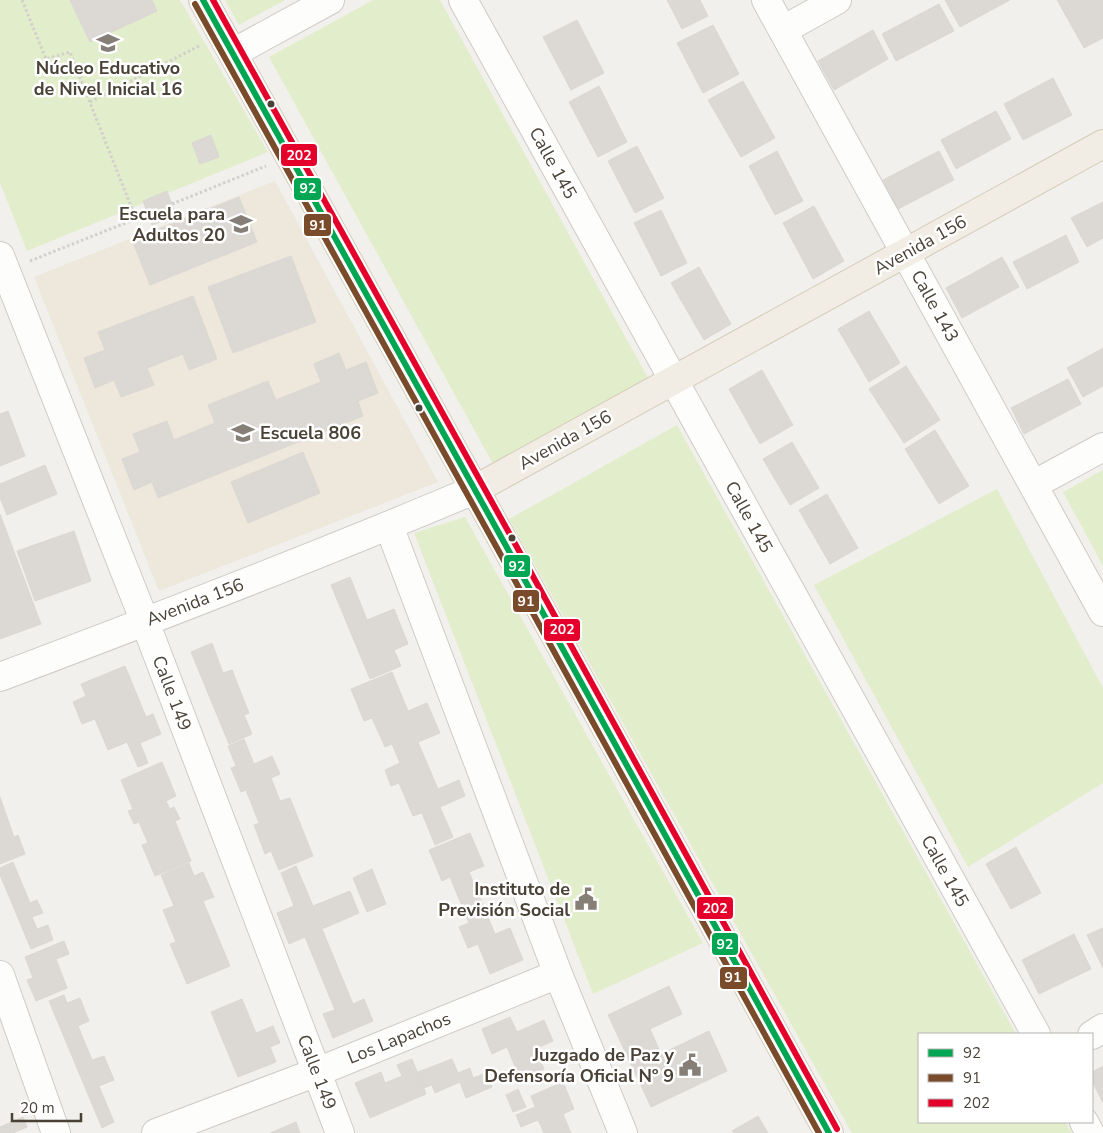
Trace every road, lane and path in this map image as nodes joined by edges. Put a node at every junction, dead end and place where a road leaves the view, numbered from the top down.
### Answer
1 (22, 0) edge
2 (203, 0) edge
3 (330, 0) edge
4 (463, 0) edge
5 (766, 0) edge
6 (837, 0) edge
7 (782, 30) junction
8 (227, 44) junction
9 (90, 102) junction
10 (1103, 144) edge
11 (290, 157) junction
12 (172, 204) dead end
13 (148, 214) dead end
14 (136, 219) junction
15 (906, 253) junction
16 (3, 263) edge
17 (673, 380) junction
18 (1103, 447) edge
19 (1033, 485) junction
20 (474, 490) junction
21 (389, 526) junction
22 (1103, 612) edge
23 (145, 622) junction
24 (0, 677) edge
25 (558, 974) junction
26 (0, 975) edge
27 (1035, 1033) edge
28 (317, 1072) junction
29 (56, 1133) edge
30 (156, 1133) edge
31 (340, 1133) edge
32 (623, 1133) edge
33 (828, 1133) edge

1 - 9 path
2 - 8 main road
3 - 8 street
4 - 17 street, Calle 145
5 - 7 street, Calle 143
6 - 7 street
7 - 15 street, Calle 143
8 - 9 path
8 - 11 main road
9 - 14 path
10 - 15 main road, Avenida 156
11 - 12 path
11 - 20 main road
13 - 14 path
14 - 16 path
15 - 17 main road, Avenida 156
15 - 19 street, Calle 143
16 - 23 street, Calle 149
17 - 20 main road, Avenida 156
17 - 27 street, Calle 145
18 - 19 street
19 - 22 street, Calle 143
20 - 21 street, Avenida 156
20 - 33 main road
21 - 23 street, Avenida 156
21 - 25 street
23 - 24 street, Avenida 156
23 - 28 street, Calle 149
25 - 28 street, Los Lapachos
25 - 32 street
26 - 29 street
28 - 30 street, Los Lapachos
28 - 31 street, Calle 149

